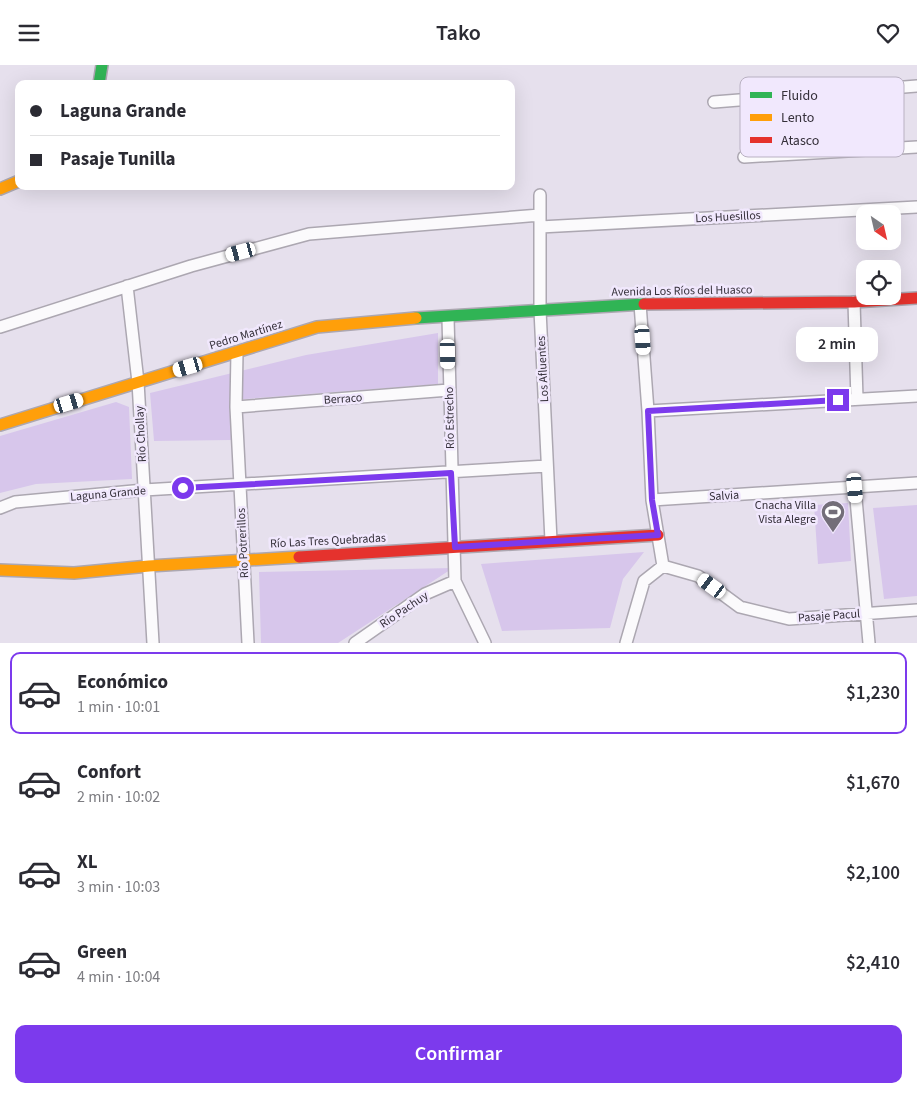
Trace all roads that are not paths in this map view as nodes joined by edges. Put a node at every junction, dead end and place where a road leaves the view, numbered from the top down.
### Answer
1 (102, 65) edge
2 (100, 80) edge
3 (917, 86) edge
4 (904, 87) edge
5 (740, 100) edge
6 (714, 102) dead end
7 (917, 147) edge
8 (904, 148) edge
9 (15, 183) edge
10 (0, 189) edge
11 (540, 195) dead end
12 (917, 207) edge
13 (540, 215) junction
14 (540, 227) junction
15 (127, 286) junction
16 (917, 298) edge
17 (854, 301) junction
18 (640, 304) junction
19 (540, 311) junction
20 (448, 318) junction
21 (0, 327) edge
22 (237, 352) junction
23 (138, 382) junction
24 (449, 390) junction
25 (917, 395) edge
26 (857, 399) junction
27 (236, 407) junction
28 (648, 411) junction
29 (0, 425) edge
30 (547, 466) junction
31 (451, 473) junction
32 (917, 483) edge
33 (240, 485) junction
34 (855, 488) junction
35 (144, 491) junction
36 (652, 500) junction
37 (0, 508) edge
38 (658, 535) junction
39 (551, 541) junction
40 (455, 547) junction
41 (244, 560) junction
42 (149, 566) junction
43 (663, 567) junction
44 (0, 570) edge
45 (455, 581) junction
46 (917, 610) edge
47 (867, 614) junction
48 (153, 643) edge
49 (248, 643) edge
50 (355, 643) edge
51 (486, 643) edge
52 (626, 643) edge
53 (869, 643) edge

1 - 2 street
3 - 4 street
5 - 6 street
7 - 8 street
9 - 10 street
11 - 13 street, Los Afluentes
12 - 14 street, Los Huesillos
13 - 14 street, Los Afluentes
13 - 15 street
14 - 19 street, Los Afluentes
15 - 21 street
15 - 23 street, Río Chollay
16 - 17 street, Avenida Los Ríos del Huasco
17 - 18 street, Avenida Los Ríos del Huasco
17 - 26 street
18 - 19 street, Avenida Los Ríos del Huasco
18 - 28 street
19 - 20 street, Avenida Los Ríos del Huasco
19 - 30 street, Los Afluentes
20 - 22 street, Pedro Martínez
20 - 24 street, Río Estrecho
22 - 23 street, Pedro Martínez
22 - 27 street, Río Potrerillos
23 - 29 street, Pedro Martínez
23 - 35 street, Río Chollay
24 - 27 street, Berraco
24 - 31 street, Río Estrecho
25 - 26 street
26 - 28 street
27 - 33 street, Río Potrerillos
28 - 36 street
30 - 31 street, Laguna Grande
30 - 39 street, Los Afluentes
31 - 33 street, Laguna Grande
31 - 40 street, Río Estrecho
32 - 34 street, Salvia
33 - 35 street, Laguna Grande
33 - 41 street, Río Potrerillos
34 - 36 street, Salvia
34 - 47 street
35 - 37 street, Laguna Grande
35 - 42 street, Río Chollay
36 - 38 street
38 - 39 street, Río Las Tres Quebradas
38 - 43 street
39 - 40 street, Río Las Tres Quebradas
40 - 41 street, Río Las Tres Quebradas
40 - 45 street
41 - 42 street, Río Las Tres Quebradas
41 - 49 street, Río Potrerillos
42 - 44 street, Río Las Tres Quebradas
42 - 48 street, Río Chollay
43 - 47 street, Pasaje Pacul
43 - 52 street
45 - 50 street, Río Pachuy
45 - 51 street
46 - 47 street, Pasaje Pacul
47 - 53 street

